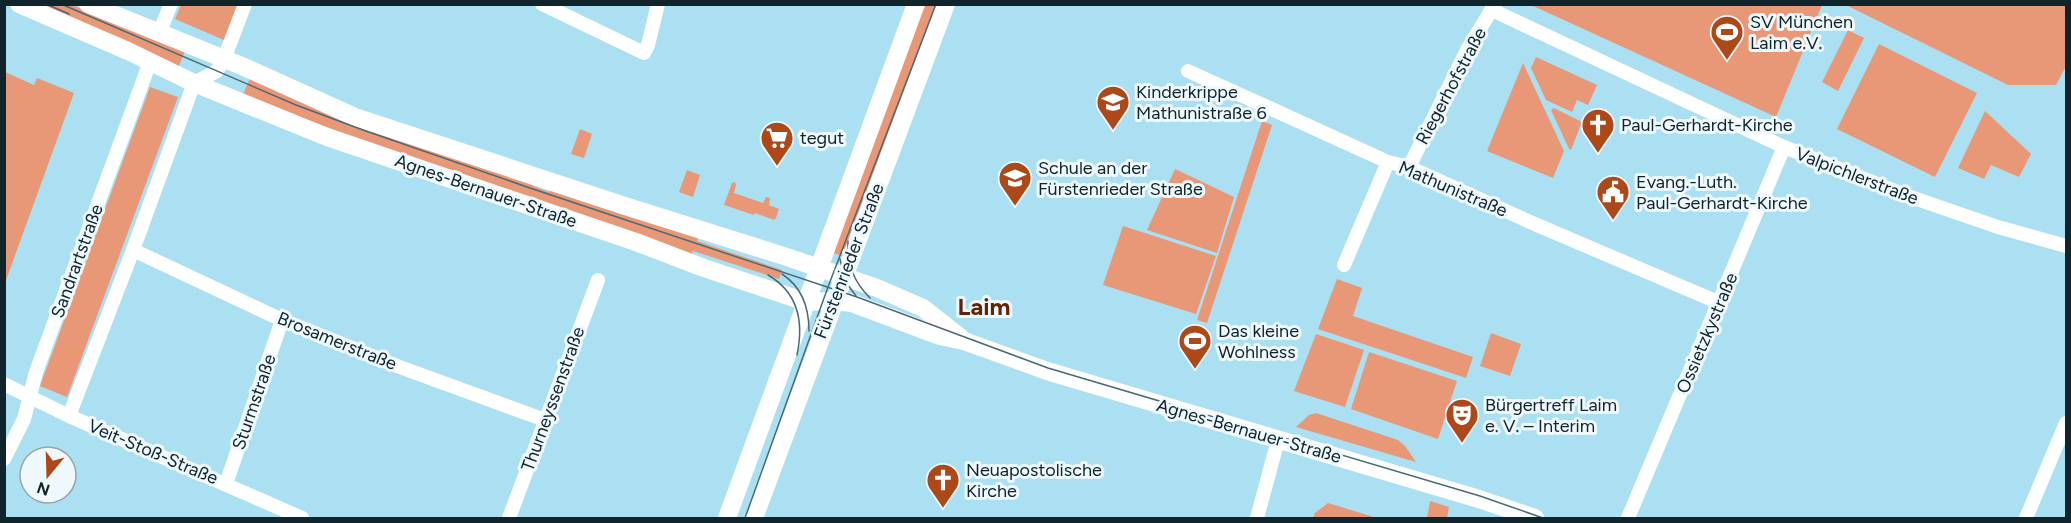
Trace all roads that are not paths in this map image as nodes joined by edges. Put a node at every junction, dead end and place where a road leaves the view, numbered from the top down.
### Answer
1 (19, 4) edge
2 (88, 4) edge
3 (171, 4) edge
4 (245, 4) edge
5 (542, 4) edge
6 (658, 4) edge
7 (916, 4) edge
8 (946, 4) edge
9 (1493, 7) edge
10 (159, 33) junction
11 (224, 59) junction
12 (150, 62) junction
13 (1188, 71) dead end
14 (194, 83) junction
15 (1784, 147) junction
16 (1388, 162) junction
17 (1409, 167) junction
18 (2067, 246) edge
19 (133, 250) junction
20 (1344, 265) dead end
21 (819, 268) junction
22 (844, 277) junction
23 (598, 280) dead end
24 (834, 301) junction
25 (806, 302) junction
26 (1720, 303) junction
27 (282, 320) junction
28 (964, 340) junction
29 (4, 384) edge
30 (31, 397) junction
31 (69, 416) junction
32 (545, 420) junction
33 (2067, 423) edge
34 (1278, 440) junction
35 (4, 459) edge
36 (226, 484) junction
37 (302, 519) edge
38 (509, 519) edge
39 (727, 519) edge
40 (754, 519) edge
41 (1257, 519) edge
42 (1535, 519) edge
43 (1629, 519) edge
44 (2026, 519) edge

1 - 12 main road, Agnes-Bernauer-Straße
2 - 10 main road, Agnes-Bernauer-Straße
3 - 10 street
4 - 11 street
5 - 6 street
7 - 21 main road, Fürstenrieder Straße
8 - 22 main road, Fürstenrieder Straße
9 - 15 street, Valpichlerstraße
9 - 17 street, Riegerhofstraße
10 - 11 main road, Agnes-Bernauer-Straße
11 - 14 street
11 - 21 main road, Agnes-Bernauer-Straße
12 - 14 main road, Agnes-Bernauer-Straße
12 - 30 street, Sandrartstraße
13 - 16 street, Mathunistraße
14 - 19 street
14 - 25 main road, Agnes-Bernauer-Straße
15 - 18 street, Valpichlerstraße
15 - 26 street, Ossietzkystraße
16 - 17 street, Mathunistraße
16 - 20 street
17 - 26 street, Mathunistraße
19 - 27 street, Brosamerstraße
19 - 31 street
21 - 22 main road, Agnes-Bernauer-Straße
21 - 25 main road, Fürstenrieder Straße
22 - 24 main road, Fürstenrieder Straße
22 - 28 main road, Agnes-Bernauer-Straße
23 - 32 street, Thurneyssenstraße
24 - 25 main road, Agnes-Bernauer-Straße
24 - 28 main road, Agnes-Bernauer-Straße
24 - 40 main road, Fürstenrieder Straße
25 - 39 main road, Fürstenrieder Straße
26 - 43 street, Ossietzkystraße
27 - 32 street, Brosamerstraße
27 - 36 street, Sturmstraße
28 - 34 main road, Agnes-Bernauer-Straße
29 - 30 street, Veit-Stoß-Straße
30 - 31 street, Veit-Stoß-Straße
30 - 35 street, Sandrartstraße
31 - 36 street, Veit-Stoß-Straße
32 - 38 street, Thurneyssenstraße
33 - 44 street
34 - 41 street
34 - 42 main road, Agnes-Bernauer-Straße
36 - 37 street, Veit-Stoß-Straße

